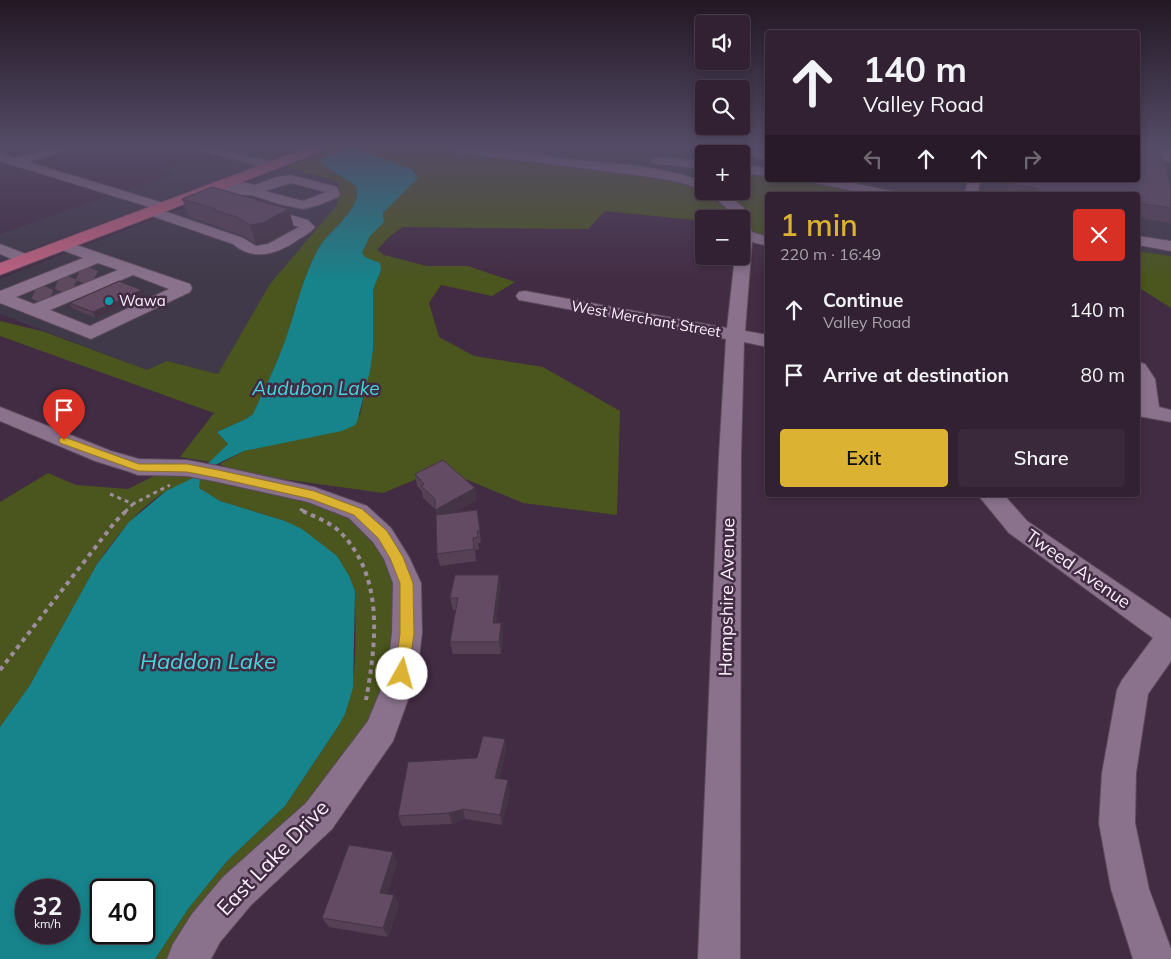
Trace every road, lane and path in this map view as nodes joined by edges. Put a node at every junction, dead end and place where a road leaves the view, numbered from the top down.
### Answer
1 (105, 193) edge
2 (199, 193) edge
3 (211, 193) edge
4 (226, 193) edge
5 (258, 193) edge
6 (333, 193) edge
7 (724, 200) edge
8 (738, 210) edge
9 (161, 212) junction
10 (1140, 240) edge
11 (62, 245) junction
12 (1171, 246) edge
13 (0, 249) edge
14 (98, 258) junction
15 (25, 259) junction
16 (744, 265) edge
17 (0, 269) edge
18 (132, 270) junction
19 (76, 280) junction
20 (42, 294) junction
21 (524, 296) dead end
22 (35, 310) junction
23 (735, 335) junction
24 (765, 340) edge
25 (1140, 371) edge
26 (1143, 411) edge
27 (0, 413) edge
28 (1171, 416) edge
29 (182, 475) junction
30 (110, 494) dead end
31 (992, 497) edge
32 (133, 504) junction
33 (295, 507) dead end
34 (1171, 636) edge
35 (0, 670) edge
36 (362, 710) dead end
37 (188, 959) edge
38 (719, 959) edge
39 (1154, 959) edge

1 - 9 street
2 - 9 main road
3 - 9 street
4 - 9 street
5 - 6 street
7 - 8 street
9 - 11 main road
10 - 12 street
11 - 14 street
11 - 15 main road
13 - 15 street
14 - 18 street
14 - 19 street
15 - 17 main road
16 - 23 street, Hampshire Avenue
18 - 19 street
18 - 22 street
19 - 20 street
19 - 20 street
20 - 22 street
20 - 22 street
21 - 23 street, West Merchant Street
23 - 24 street, West Merchant Street
23 - 38 street, Hampshire Avenue
25 - 26 street
26 - 28 street
27 - 29 street, East Lake Drive
29 - 32 path
29 - 37 street, East Lake Drive
30 - 32 path
31 - 34 street, Tweed Avenue
32 - 35 path
33 - 36 path
34 - 39 street

